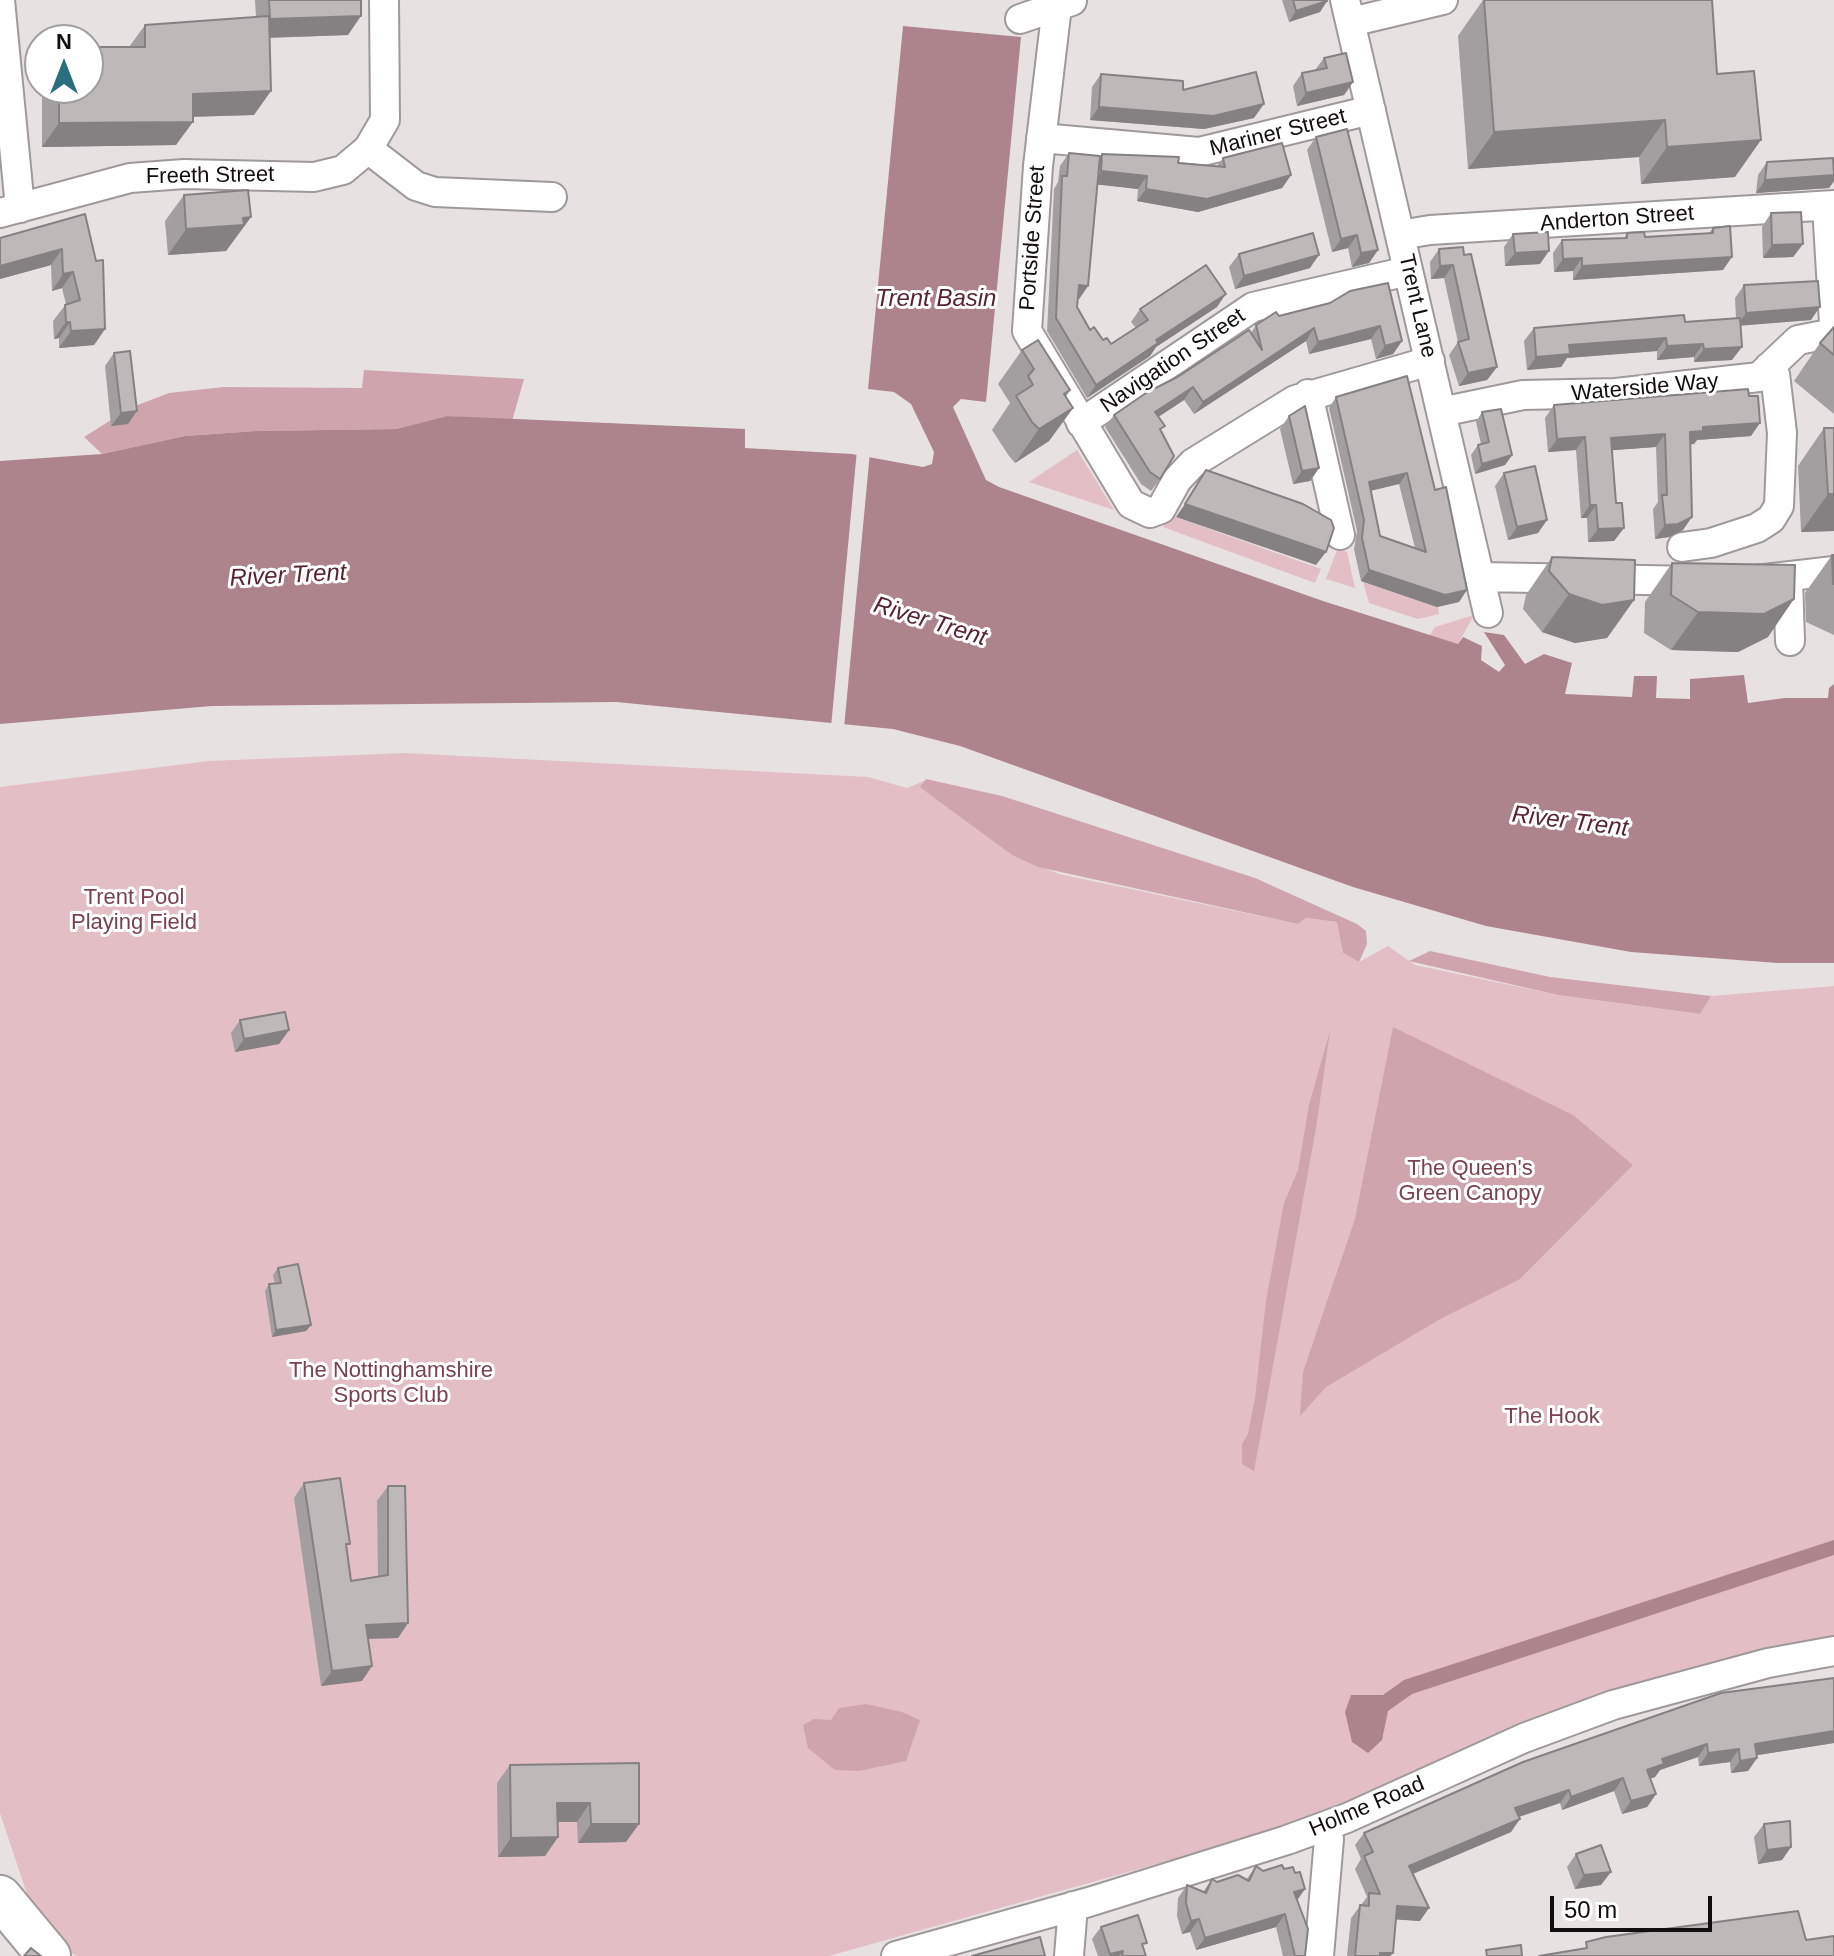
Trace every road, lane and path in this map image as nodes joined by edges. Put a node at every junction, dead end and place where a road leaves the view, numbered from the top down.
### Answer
1 (0, 0) edge
2 (384, 0) edge
3 (1443, 0) edge
4 (1065, 3) edge
5 (1348, 11) edge
6 (1020, 19) dead end
7 (1371, 110) junction
8 (1042, 129) junction
9 (368, 149) junction
10 (552, 197) dead end
11 (1830, 205) edge
12 (10, 210) edge
13 (1400, 235) junction
14 (1408, 271) junction
15 (1834, 323) edge
16 (1834, 333) edge
17 (1430, 361) junction
18 (1769, 367) junction
19 (1308, 394) junction
20 (1441, 412) junction
21 (1081, 423) junction
22 (1340, 535) dead end
23 (1682, 547) dead end
24 (1834, 571) edge
25 (1480, 577) junction
26 (1788, 579) junction
27 (1488, 613) dead end
28 (1790, 641) dead end
29 (1834, 1651) edge
30 (1326, 1827) junction
31 (0, 1897) edge
32 (1073, 1906) junction
33 (49, 1956) edge
34 (896, 1956) edge
35 (1069, 1956) edge
36 (1319, 1956) edge

1 - 12 street
2 - 9 street
3 - 5 street
4 - 6 street
4 - 8 street, Portside Street
5 - 7 street, Trent Lane
7 - 8 street, Mariner Street
7 - 13 street, Trent Lane
8 - 21 street, Portside Street
9 - 10 street
9 - 12 street, Freeth Street
11 - 13 street, Anderton Street
11 - 15 street
13 - 14 street, Trent Lane
14 - 17 street, Trent Lane
14 - 21 street, Navigation Street
16 - 18 street, Waterside Way
17 - 19 street, Portside Street
17 - 20 street, Trent Lane
18 - 20 street, Waterside Way
18 - 23 street
19 - 21 street, Portside Street
19 - 22 street
20 - 25 street, Trent Lane
24 - 26 street
25 - 26 street
25 - 27 street, Trent Lane
26 - 28 street
29 - 30 street, Holme Road
30 - 32 street, Holme Road
30 - 36 street
31 - 33 highway
32 - 34 street, Holme Road
32 - 35 street

